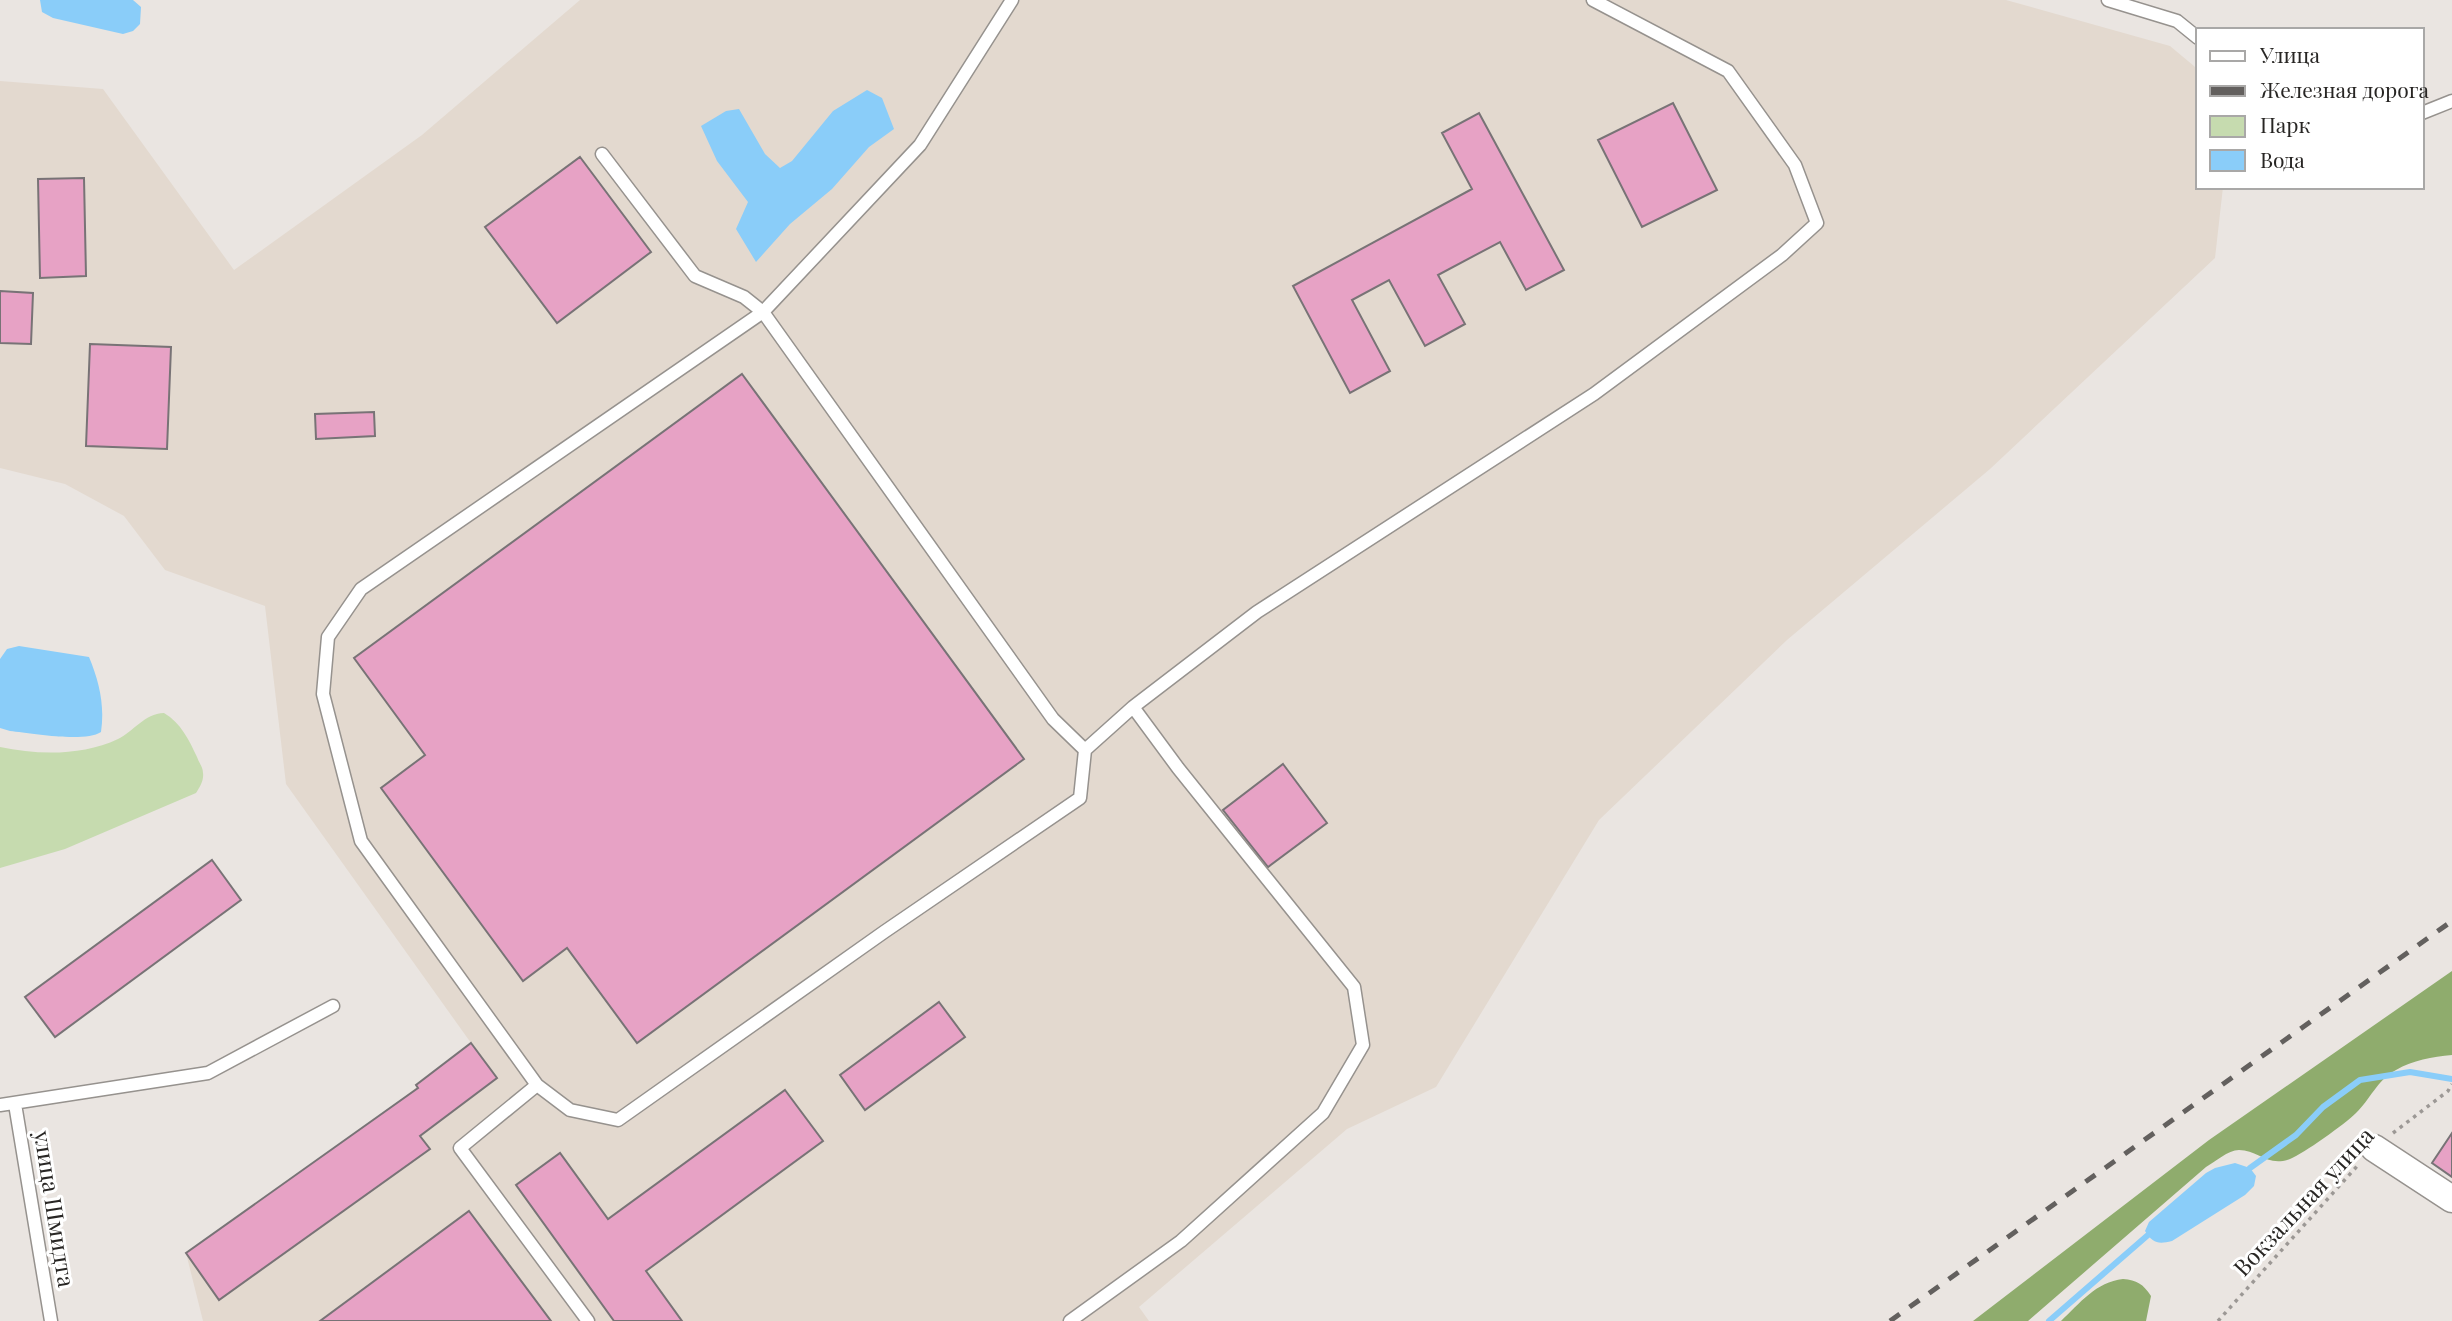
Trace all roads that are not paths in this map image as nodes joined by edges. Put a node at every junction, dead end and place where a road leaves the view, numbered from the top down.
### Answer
1 (1012, 0) edge
2 (1593, 0) edge
3 (2108, 0) edge
4 (2196, 36) edge
5 (2452, 101) edge
6 (2424, 112) edge
7 (602, 154) dead end
8 (763, 312) junction
9 (1133, 708) junction
10 (1085, 750) junction
11 (333, 1006) dead end
12 (537, 1086) junction
13 (15, 1104) junction
14 (0, 1105) edge
15 (2374, 1148) road end
16 (2452, 1199) edge
17 (51, 1321) edge
18 (588, 1321) edge
19 (1070, 1321) edge

1 - 8 lane
2 - 9 lane
3 - 4 lane
5 - 6 lane
7 - 8 lane
8 - 10 lane
8 - 12 lane
9 - 10 lane
9 - 19 lane
10 - 12 lane
11 - 13 lane
12 - 18 lane
13 - 14 lane
13 - 17 lane, улица Шмидта
15 - 16 street

